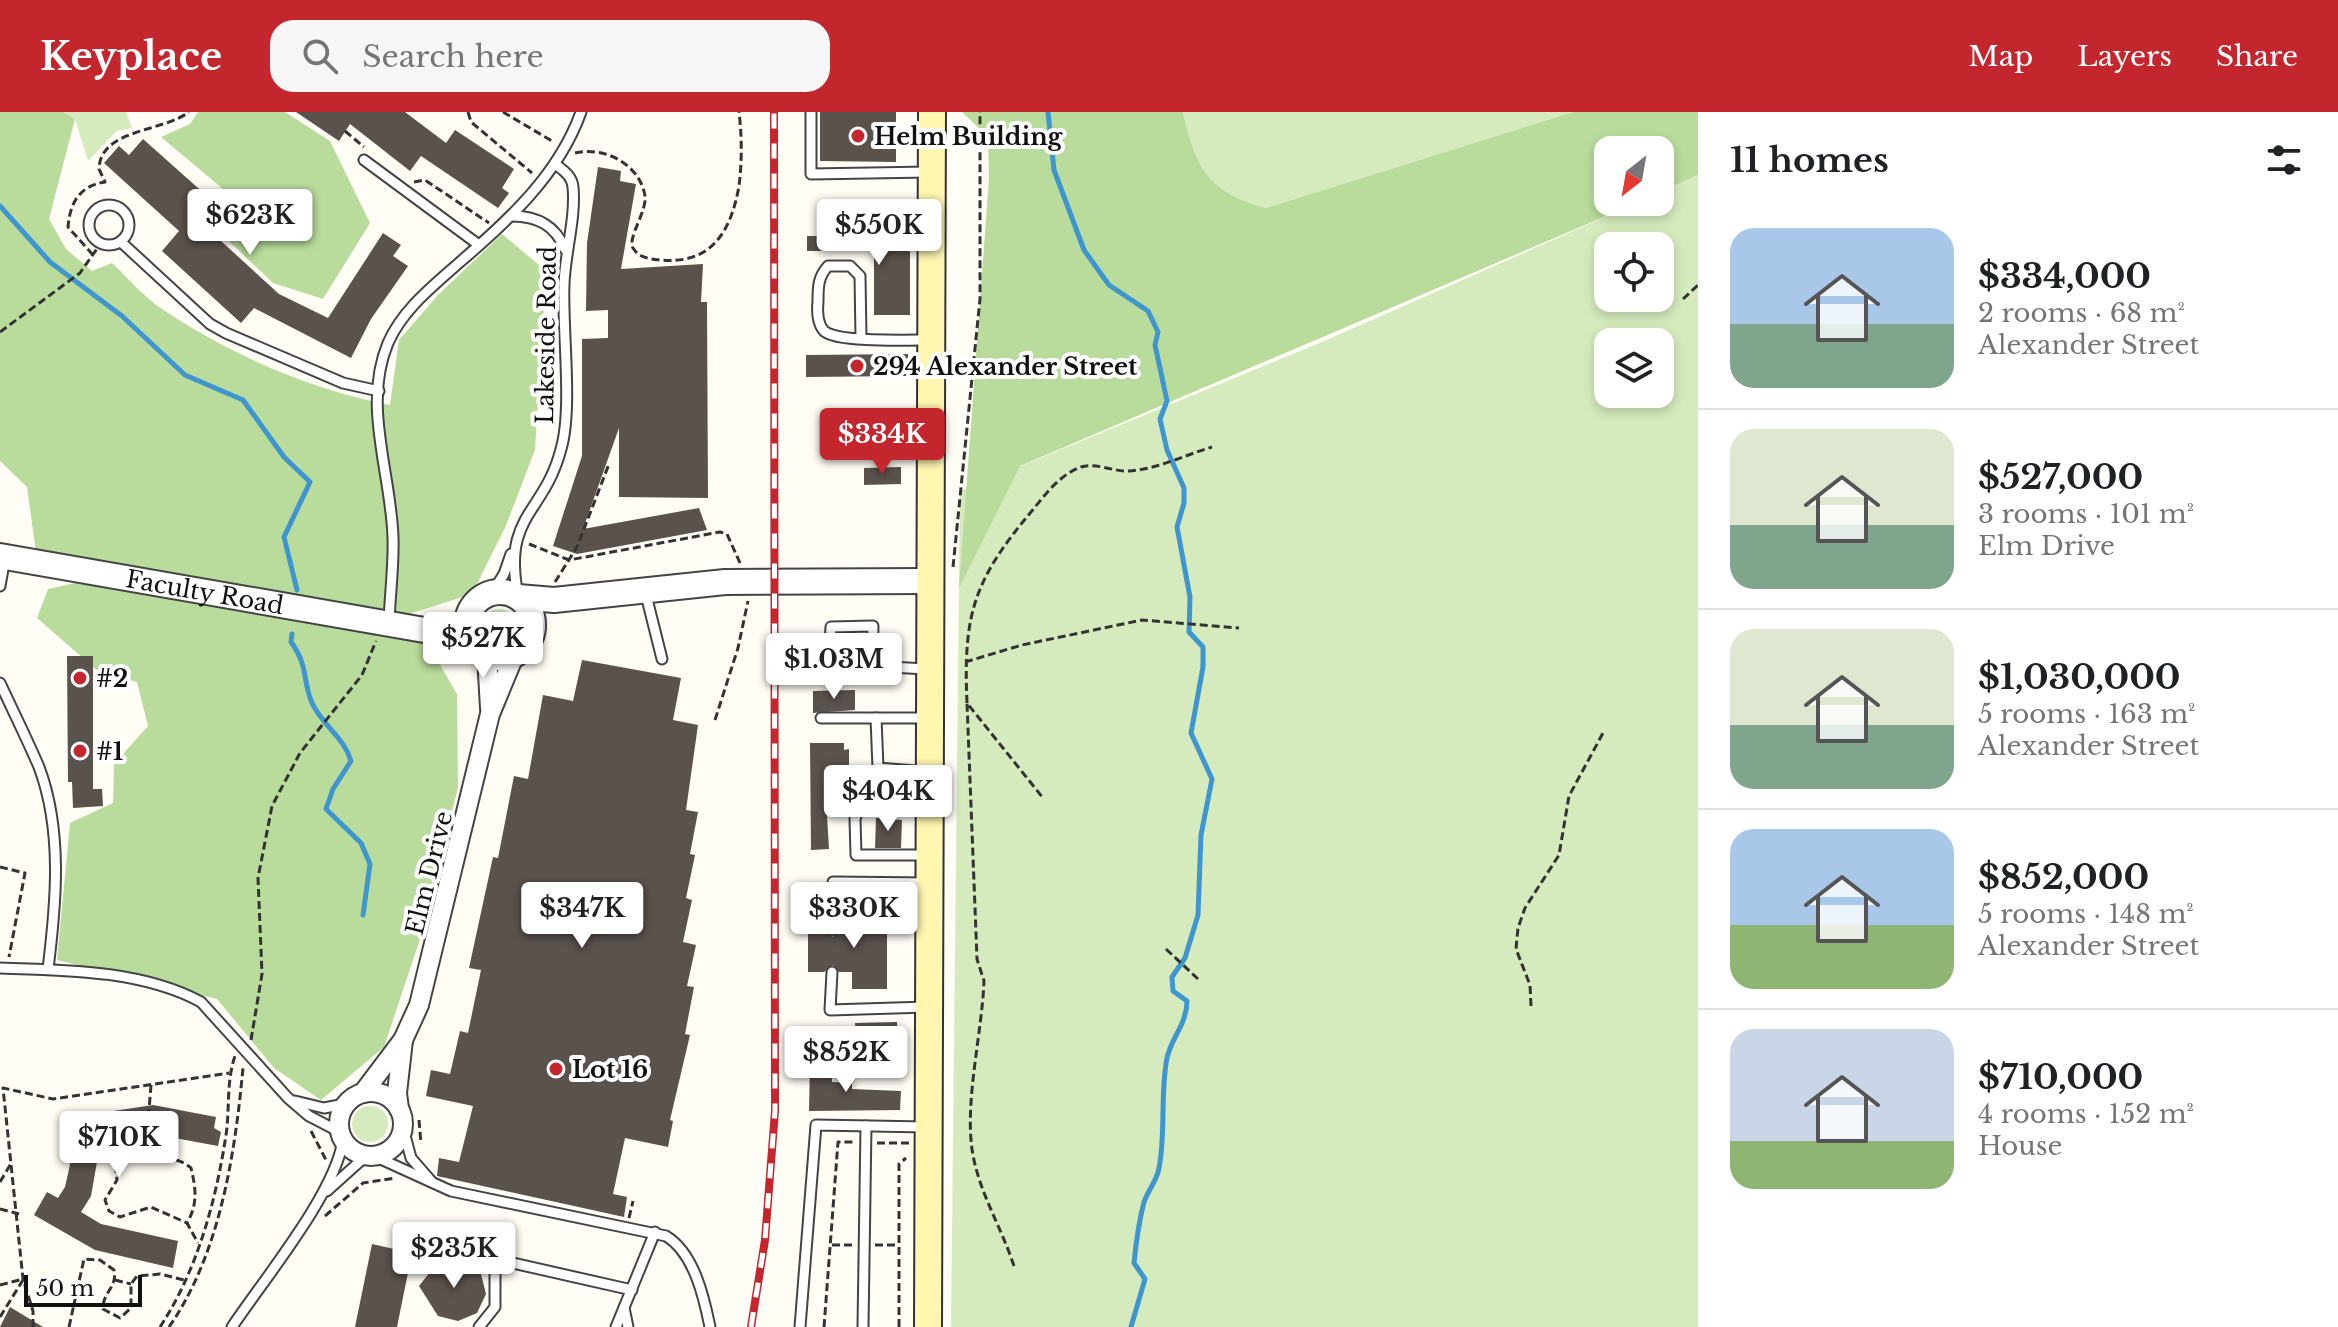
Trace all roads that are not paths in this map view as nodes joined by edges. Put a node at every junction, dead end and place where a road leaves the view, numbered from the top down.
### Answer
1 (581, 112) edge
2 (811, 112) edge
3 (932, 112) edge
4 (364, 160) dead end
5 (555, 164) junction
6 (931, 172) junction
7 (512, 216) junction
8 (121, 242) junction
9 (479, 245) junction
10 (566, 252) junction
11 (861, 338) junction
12 (930, 340) junction
13 (379, 391) junction
14 (514, 543) junction
15 (2, 556) edge
16 (929, 581) junction
17 (0, 586) edge
18 (644, 588) junction
19 (492, 593) junction
20 (606, 595) junction
21 (518, 597) junction
22 (470, 610) junction
23 (392, 630) junction
24 (532, 636) junction
25 (479, 649) junction
26 (514, 656) junction
27 (829, 657) dead end
28 (662, 659) dead end
29 (929, 670) junction
30 (0, 683) edge
31 (490, 714) junction
32 (821, 718) dead end
33 (876, 718) junction
34 (929, 718) junction
35 (929, 772) junction
36 (929, 806) junction
37 (930, 855) junction
38 (930, 883) junction
39 (832, 930) dead end
40 (4, 968) edge
41 (48, 969) junction
42 (832, 972) dead end
43 (930, 1007) junction
44 (403, 1040) junction
45 (363, 1093) junction
46 (288, 1098) junction
47 (345, 1104) junction
48 (401, 1118) junction
49 (866, 1126) junction
50 (929, 1127) junction
51 (341, 1136) junction
52 (371, 1155) junction
53 (441, 1187) junction
54 (316, 1202) junction
55 (655, 1232) junction
56 (632, 1290) junction
57 (624, 1308) junction
58 (232, 1327) edge
59 (479, 1327) edge
60 (616, 1327) edge
61 (628, 1327) edge
62 (710, 1327) edge
63 (800, 1327) edge
64 (863, 1327) edge
65 (928, 1327) edge

1 - 5 lane
2 - 6 lane
3 - 6 main road
4 - 9 lane
5 - 7 lane
5 - 10 lane, Lakeside Road
6 - 12 main road
7 - 9 lane
7 - 10 lane
8 - 8 lane
8 - 13 lane
9 - 13 lane
10 - 14 lane, Lakeside Road
11 - 11 lane
11 - 12 lane
12 - 16 main road
13 - 23 lane
14 - 19 lane
14 - 21 lane, Lakeside Road
15 - 17 lane
15 - 23 street, Faculty Road
16 - 18 street
16 - 29 main road
18 - 20 street
18 - 28 lane
19 - 21 street
19 - 22 street
20 - 21 street
20 - 24 street
21 - 24 street
22 - 23 street, Faculty Road
22 - 25 street
23 - 25 street, Faculty Road
24 - 26 street
25 - 26 street
25 - 31 street, Elm Drive
26 - 31 street, Elm Drive
27 - 29 lane
29 - 34 main road
30 - 41 lane
31 - 44 street, Elm Drive
32 - 33 lane
33 - 34 lane
33 - 35 lane
34 - 35 main road
35 - 36 main road
36 - 37 main road
36 - 37 lane
37 - 38 main road
38 - 39 lane
38 - 43 main road
40 - 41 lane
41 - 46 lane
42 - 43 lane
43 - 50 main road
44 - 45 street, Elm Drive
44 - 48 street, Elm Drive
45 - 47 street
45 - 48 street
46 - 47 lane
46 - 51 lane
47 - 51 street
48 - 52 street
48 - 53 lane
49 - 50 lane
49 - 63 lane
49 - 64 lane
50 - 65 main road
51 - 52 street
51 - 54 lane
52 - 53 lane
52 - 54 lane
53 - 55 lane
54 - 58 lane
55 - 56 lane
55 - 62 lane
56 - 57 lane
56 - 59 lane
57 - 60 lane
57 - 61 lane

